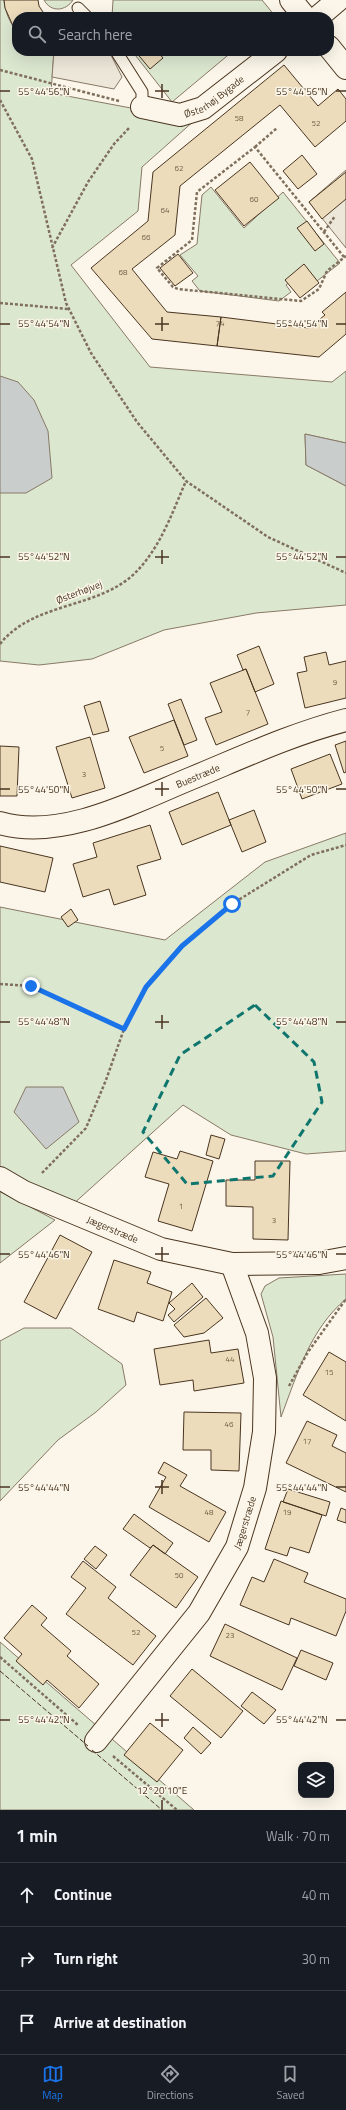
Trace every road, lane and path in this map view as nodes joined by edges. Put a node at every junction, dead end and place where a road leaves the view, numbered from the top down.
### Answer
1 (292, 0) edge
2 (338, 0) edge
3 (78, 8) dead end
4 (82, 12) edge
5 (301, 12) edge
6 (324, 12) edge
7 (334, 53) edge
8 (119, 56) edge
9 (270, 56) edge
10 (346, 68) edge
11 (0, 70) edge
12 (0, 100) edge
13 (142, 107) junction
14 (277, 128) dead end
15 (255, 147) junction
16 (335, 216) dead end
17 (324, 232) junction
18 (52, 249) junction
19 (345, 256) edge
20 (0, 303) edge
21 (68, 309) junction
22 (186, 481) junction
23 (346, 573) edge
24 (0, 644) edge
25 (346, 720) edge
26 (0, 822) edge
27 (346, 845) edge
28 (0, 984) edge
29 (124, 1029) junction
30 (0, 1178) edge
31 (24, 1192) junction
32 (346, 1258) edge
33 (232, 1264) junction
34 (346, 1299) edge
35 (286, 1392) dead end
36 (96, 1741) dead end

1 - 5 street
2 - 6 street
3 - 4 lane
7 - 10 street
8 - 13 lane
9 - 13 street, Østerhøj Bygade
11 - 13 path
12 - 18 path
13 - 18 path
14 - 15 path
15 - 17 path
15 - 19 path
16 - 17 path
17 - 19 path
18 - 21 path
20 - 21 path
21 - 22 path
22 - 23 path
22 - 24 path, Østerhøjvej
25 - 26 street, Buestræde
27 - 29 path
28 - 29 path
29 - 31 path
30 - 31 street, Jægerstræde
31 - 33 street, Jægerstræde
32 - 33 street, Jægerstræde
33 - 36 street, Jægerstræde
34 - 35 path

